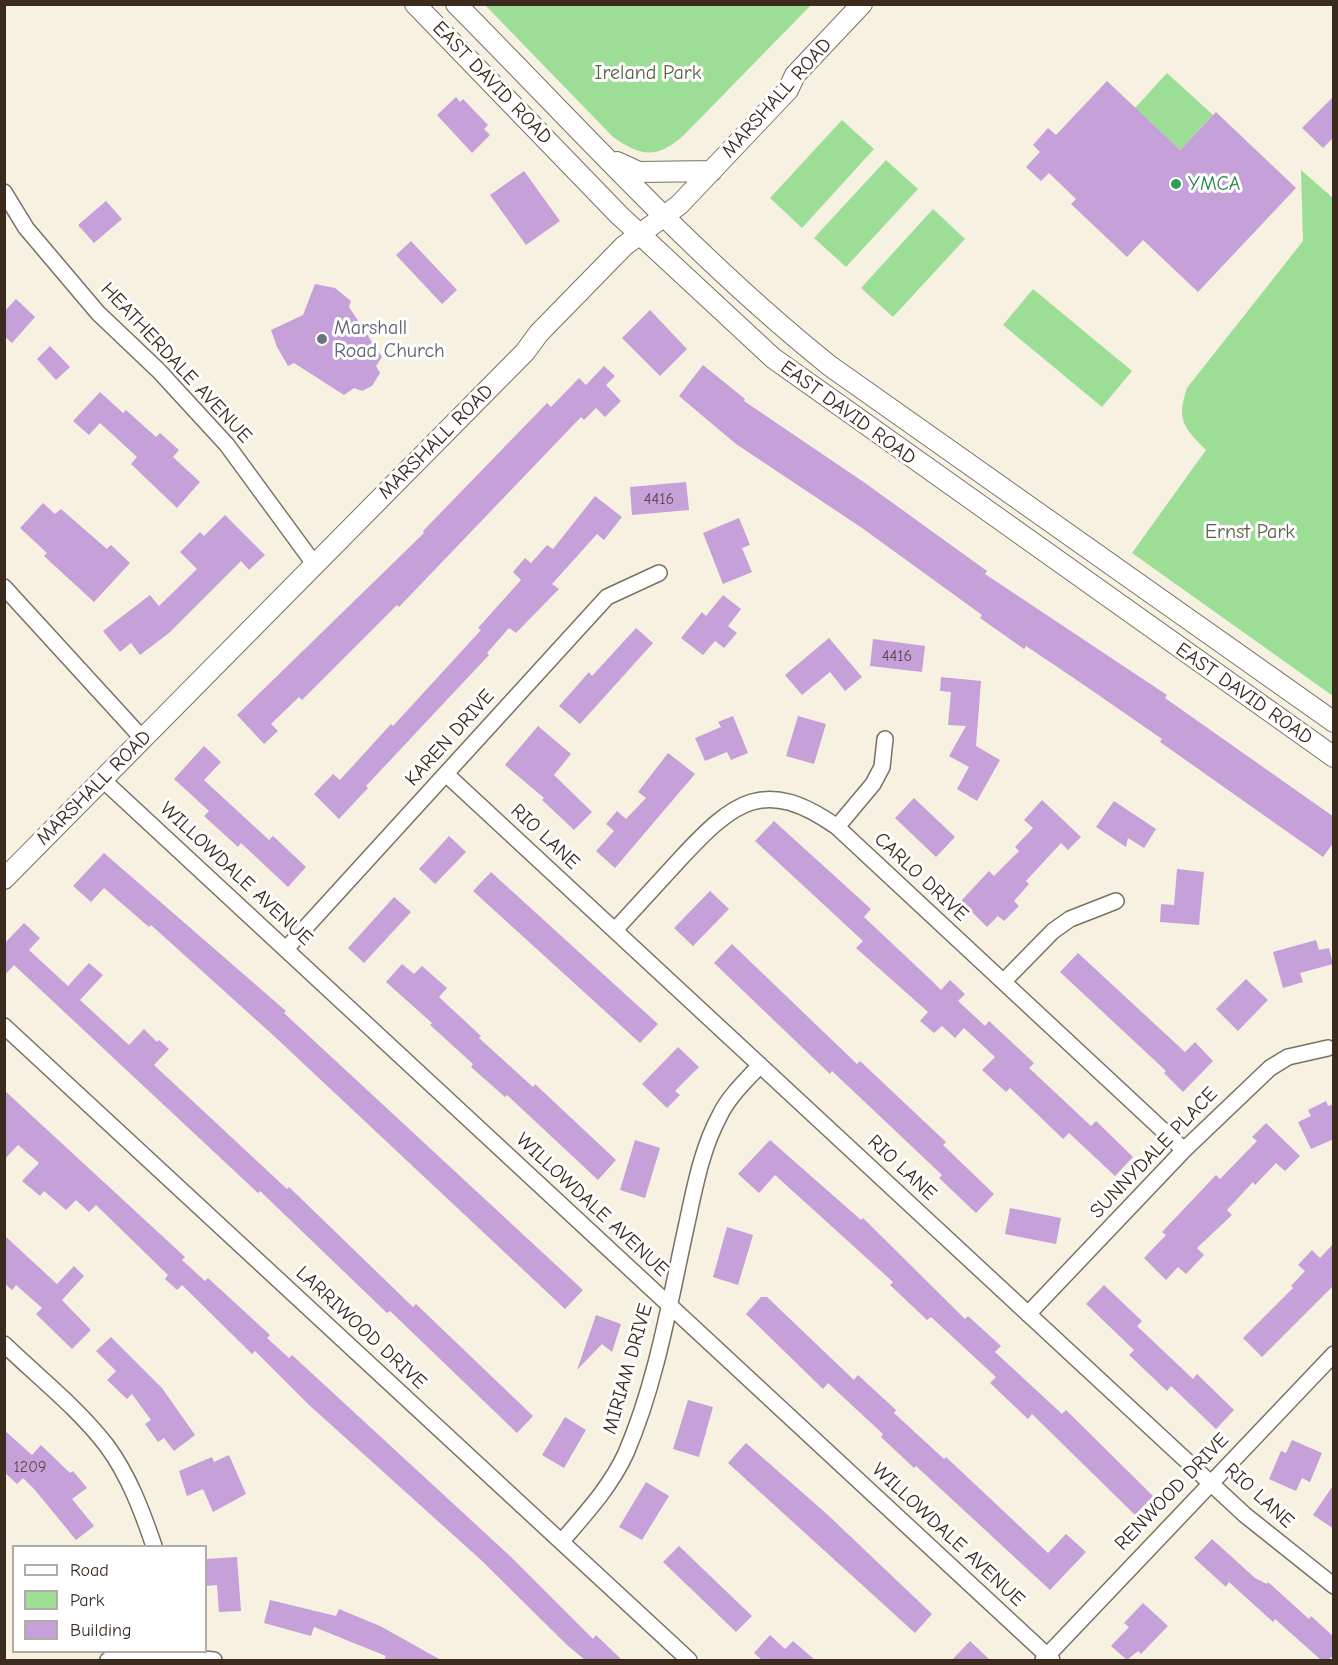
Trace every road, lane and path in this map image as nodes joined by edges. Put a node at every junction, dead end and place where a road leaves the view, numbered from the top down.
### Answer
1 (415, 4) edge
2 (456, 4) edge
3 (862, 4) edge
4 (607, 158) junction
5 (712, 171) junction
6 (4, 192) edge
7 (664, 216) junction
8 (640, 234) junction
9 (315, 565) junction
10 (659, 573) dead end
11 (4, 587) edge
12 (1248, 660) junction
13 (1230, 685) junction
14 (1334, 722) edge
15 (143, 739) junction
16 (885, 739) dead end
17 (1334, 757) edge
18 (446, 774) junction
19 (103, 780) junction
20 (837, 826) junction
21 (4, 879) edge
22 (1116, 901) dead end
23 (615, 930) junction
24 (286, 949) junction
25 (1004, 981) junction
26 (4, 1026) edge
27 (1328, 1048) dead end
28 (760, 1065) junction
29 (1184, 1149) junction
30 (669, 1305) junction
31 (1028, 1314) junction
32 (4, 1344) edge
33 (1334, 1354) edge
34 (1210, 1481) junction
35 (562, 1541) junction
36 (154, 1545) edge
37 (1334, 1586) edge
38 (166, 1654) edge
39 (1048, 1659) edge
40 (108, 1660) edge
41 (214, 1660) edge
42 (689, 1660) edge

1 - 8 street, EAST DAVID ROAD
2 - 4 street, EAST DAVID ROAD
3 - 5 street, MARSHALL ROAD
4 - 5 street
4 - 7 street, EAST DAVID ROAD
5 - 7 street, MARSHALL ROAD
6 - 9 street, HEATHERDALE AVENUE
7 - 8 street, MARSHALL ROAD
7 - 12 street, EAST DAVID ROAD
8 - 9 street, MARSHALL ROAD
8 - 13 street, EAST DAVID ROAD
9 - 15 street, MARSHALL ROAD
10 - 18 street, KAREN DRIVE
11 - 15 street
12 - 13 street
12 - 14 street, EAST DAVID ROAD
13 - 17 street, EAST DAVID ROAD
15 - 19 street, MARSHALL ROAD
16 - 20 street
18 - 23 street, RIO LANE
18 - 24 street, KAREN DRIVE
19 - 21 street, MARSHALL ROAD
19 - 24 street, WILLOWDALE AVENUE
20 - 23 street, CARLO DRIVE
20 - 25 street, CARLO DRIVE
22 - 25 street
23 - 28 street, RIO LANE
24 - 30 street, WILLOWDALE AVENUE
25 - 29 street, CARLO DRIVE
26 - 35 street, LARRIWOOD DRIVE
27 - 29 street, SUNNYDALE PLACE
28 - 30 street, MIRIAM DRIVE
28 - 31 street, RIO LANE
29 - 31 street, SUNNYDALE PLACE
30 - 35 street, MIRIAM DRIVE
30 - 39 street, WILLOWDALE AVENUE
31 - 34 street, RIO LANE
32 - 36 street
33 - 34 street, RENWOOD DRIVE
34 - 37 street, RIO LANE
34 - 39 street, RENWOOD DRIVE
35 - 42 street, LARRIWOOD DRIVE
38 - 40 street
38 - 41 street

